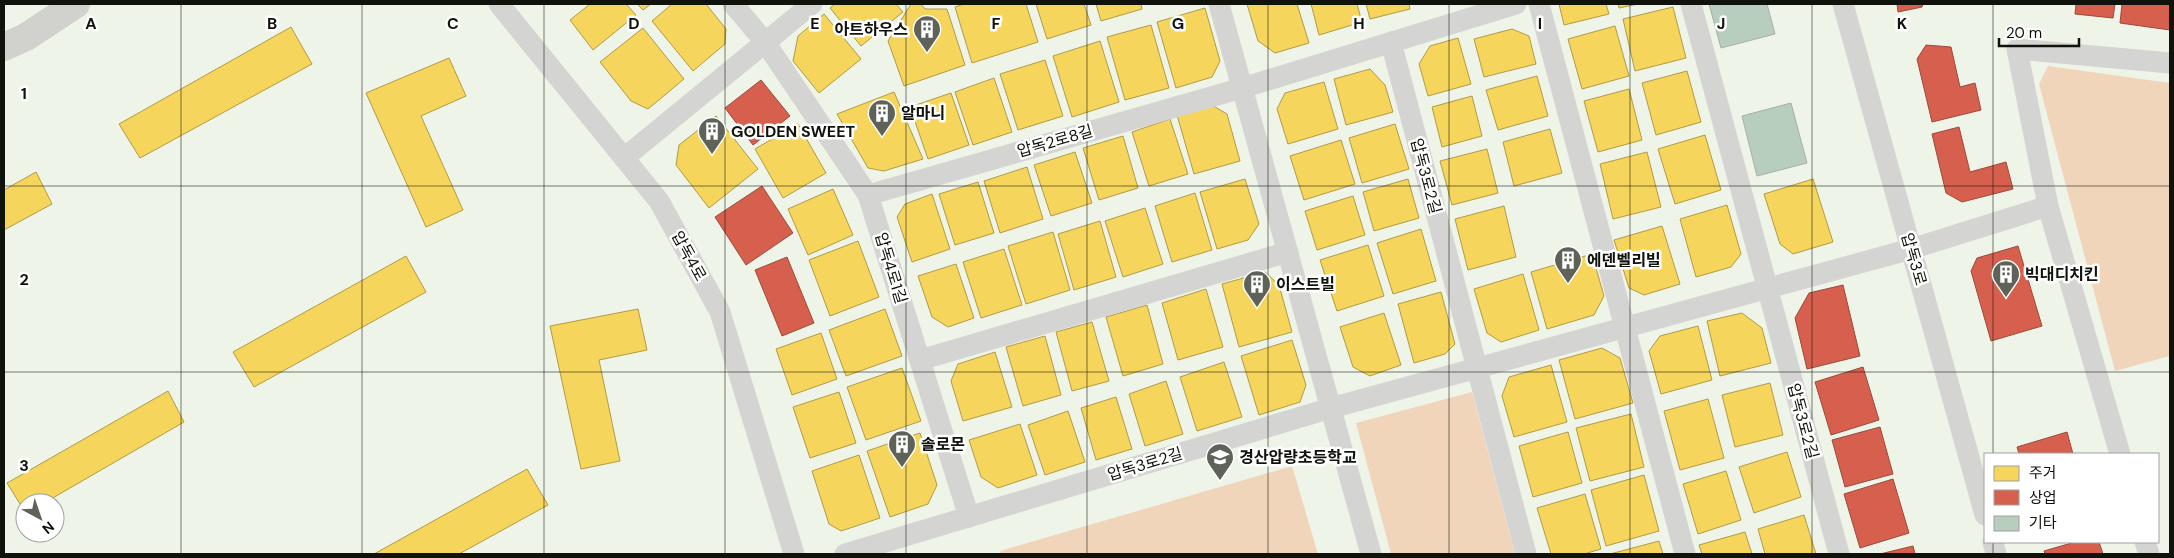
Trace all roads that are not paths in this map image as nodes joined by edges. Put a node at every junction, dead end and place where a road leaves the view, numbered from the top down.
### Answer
1 (76, 4) edge
2 (499, 4) edge
3 (733, 4) edge
4 (812, 4) edge
5 (1219, 4) edge
6 (1516, 4) edge
7 (1539, 4) edge
8 (1691, 4) edge
9 (1843, 4) edge
10 (765, 42) junction
11 (1391, 42) junction
12 (4, 47) edge
13 (2170, 63) edge
14 (1242, 88) junction
15 (624, 158) junction
16 (868, 194) junction
17 (2048, 206) junction
18 (1911, 249) junction
19 (1288, 252) junction
20 (1767, 288) junction
21 (1624, 327) junction
22 (920, 360) junction
23 (1476, 368) junction
24 (1331, 408) junction
25 (2120, 453) edge
26 (1984, 511) edge
27 (969, 517) junction
28 (794, 554) edge
29 (844, 554) edge
30 (1371, 554) edge
31 (1526, 554) edge
32 (1685, 554) edge
33 (1839, 554) edge

1 - 12 street
2 - 15 street, 압독4로
3 - 10 street, 압독4로1길
4 - 10 street
5 - 14 street
6 - 11 street, 압독2로8길
7 - 21 street
8 - 20 street, 압독3로2길
9 - 18 street, 압독3로
10 - 15 street
10 - 16 street, 압독4로1길
11 - 14 street, 압독2로8길
11 - 23 street, 압독3로2길
13 - 17 street
14 - 16 street, 압독2로8길
14 - 19 street
15 - 28 street, 압독4로
16 - 22 street, 압독4로1길
17 - 18 street, 압독3로2길
17 - 25 street
18 - 20 street, 압독3로2길
18 - 26 street, 압독3로
19 - 22 street
19 - 24 street
20 - 21 street, 압독3로2길
20 - 33 street, 압독3로2길
21 - 23 street, 압독3로2길
21 - 32 street
22 - 27 street, 압독4로1길
23 - 24 street, 압독3로2길
23 - 31 street, 압독3로2길
24 - 27 street, 압독3로2길
24 - 30 street
27 - 29 street, 압독3로2길

